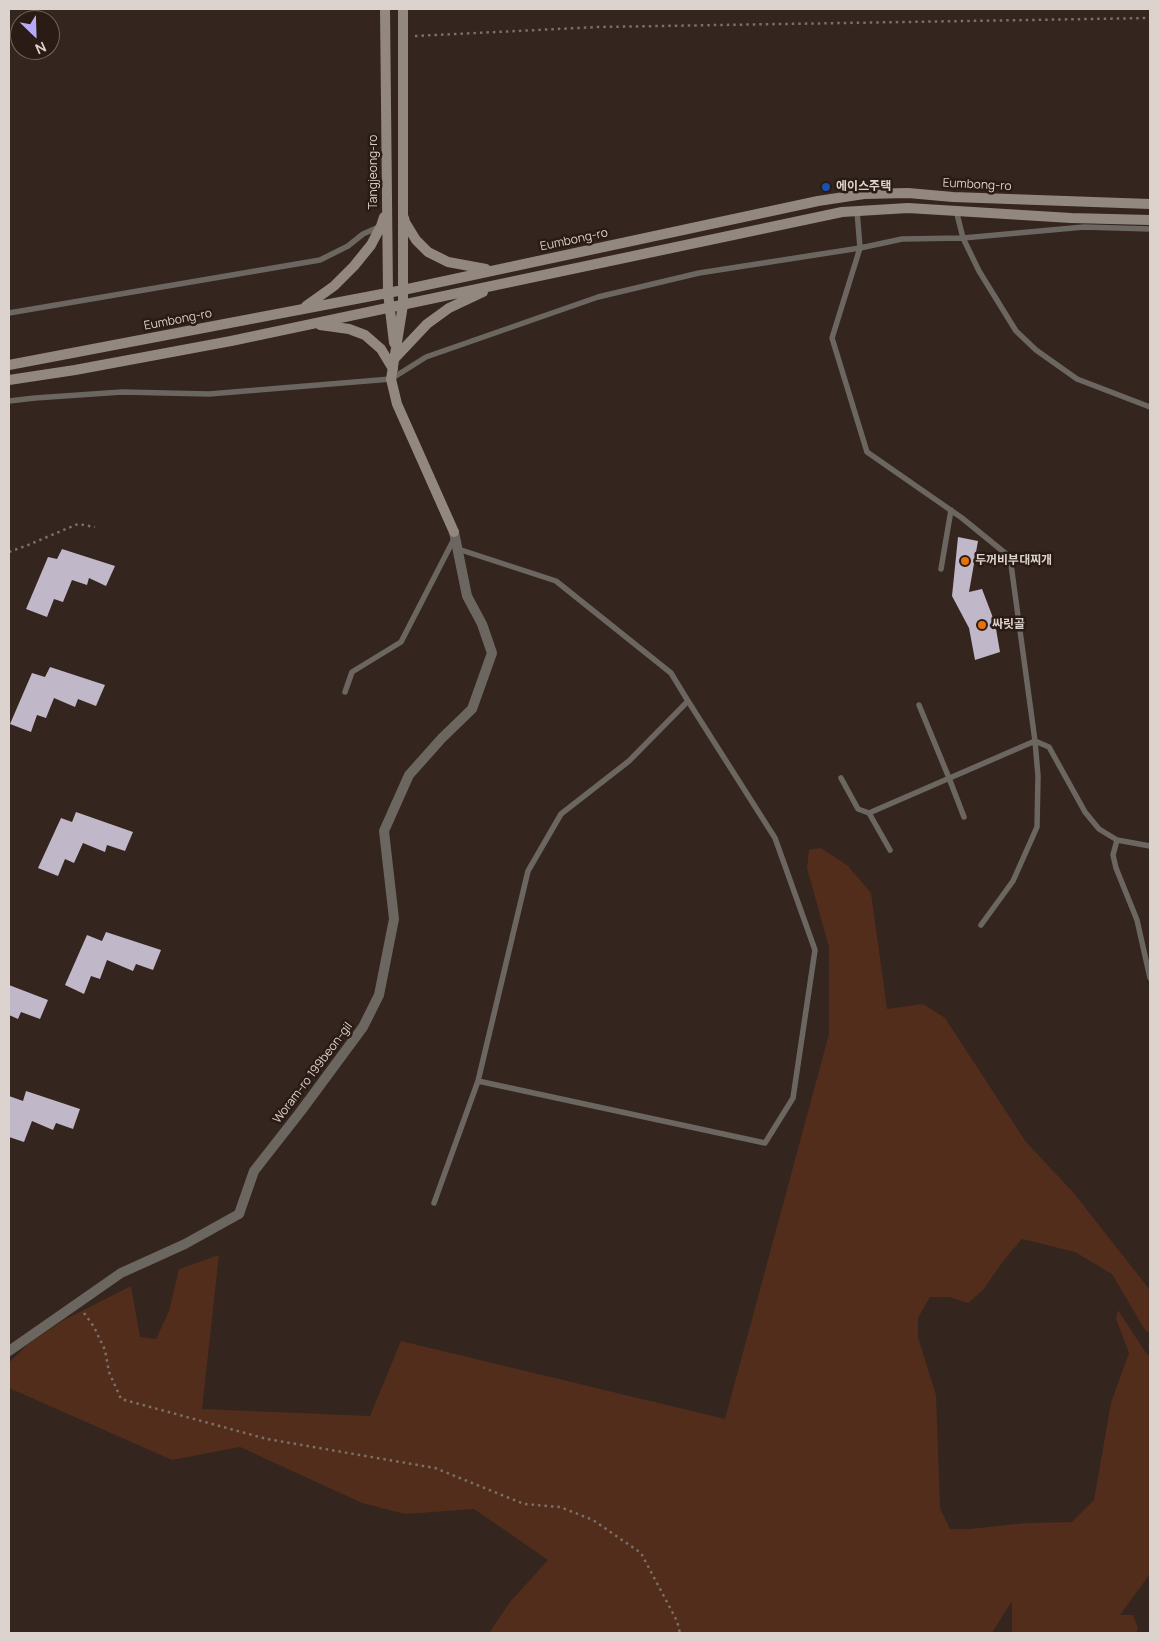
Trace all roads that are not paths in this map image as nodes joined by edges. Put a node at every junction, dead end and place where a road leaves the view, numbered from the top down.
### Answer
1 (385, 9) edge
2 (403, 9) edge
3 (402, 202) junction
4 (1150, 204) edge
5 (386, 209) junction
6 (956, 210) junction
7 (857, 211) junction
8 (1150, 220) edge
9 (381, 226) junction
10 (1150, 229) edge
11 (963, 238) junction
12 (860, 248) junction
13 (492, 270) junction
14 (500, 284) junction
15 (402, 290) junction
16 (388, 293) junction
17 (403, 306) junction
18 (388, 308) junction
19 (302, 309) junction
20 (9, 313) edge
21 (314, 324) junction
22 (393, 365) junction
23 (9, 366) edge
24 (9, 380) edge
25 (9, 401) edge
26 (1150, 407) edge
27 (951, 510) junction
28 (455, 534) junction
29 (458, 550) junction
30 (941, 569) dead end
31 (345, 692) dead end
32 (688, 701) junction
33 (919, 705) dead end
34 (1035, 741) junction
35 (841, 778) dead end
36 (949, 778) junction
37 (869, 814) junction
38 (964, 818) dead end
39 (1117, 840) junction
40 (1150, 846) edge
41 (890, 850) dead end
42 (982, 925) dead end
43 (1150, 978) edge
44 (478, 1080) junction
45 (434, 1204) dead end
46 (9, 1351) edge

1 - 5 main road, Tangjeong-ro
2 - 3 main road
3 - 13 main road
3 - 15 main road
4 - 13 main road, Eumbong-ro
5 - 9 main road
5 - 16 main road, Tangjeong-ro
6 - 7 main road
6 - 8 main road
6 - 11 lane
7 - 12 lane
7 - 14 main road
9 - 19 main road
9 - 20 lane
10 - 11 lane
11 - 12 lane
11 - 26 lane
12 - 22 lane
12 - 27 lane
13 - 15 main road, Eumbong-ro
14 - 17 main road
14 - 22 main road
15 - 16 main road, Eumbong-ro
15 - 17 main road
16 - 18 main road, Tangjeong-ro
16 - 19 main road, Eumbong-ro
17 - 18 main road
17 - 22 main road
18 - 21 main road
18 - 22 main road, Tangjeong-ro
19 - 23 main road, Eumbong-ro
21 - 22 main road
21 - 24 main road
22 - 25 lane
22 - 28 main road
27 - 30 lane
27 - 34 lane
28 - 29 street, Woram-ro 199beon-gil
28 - 31 lane
29 - 32 lane
29 - 46 street, Woram-ro 199beon-gil
32 - 44 lane
32 - 44 lane
33 - 36 lane
34 - 36 lane
34 - 39 lane
34 - 42 lane
35 - 37 lane
36 - 37 lane
36 - 38 lane
37 - 41 lane
39 - 40 lane
39 - 43 lane
44 - 45 lane

